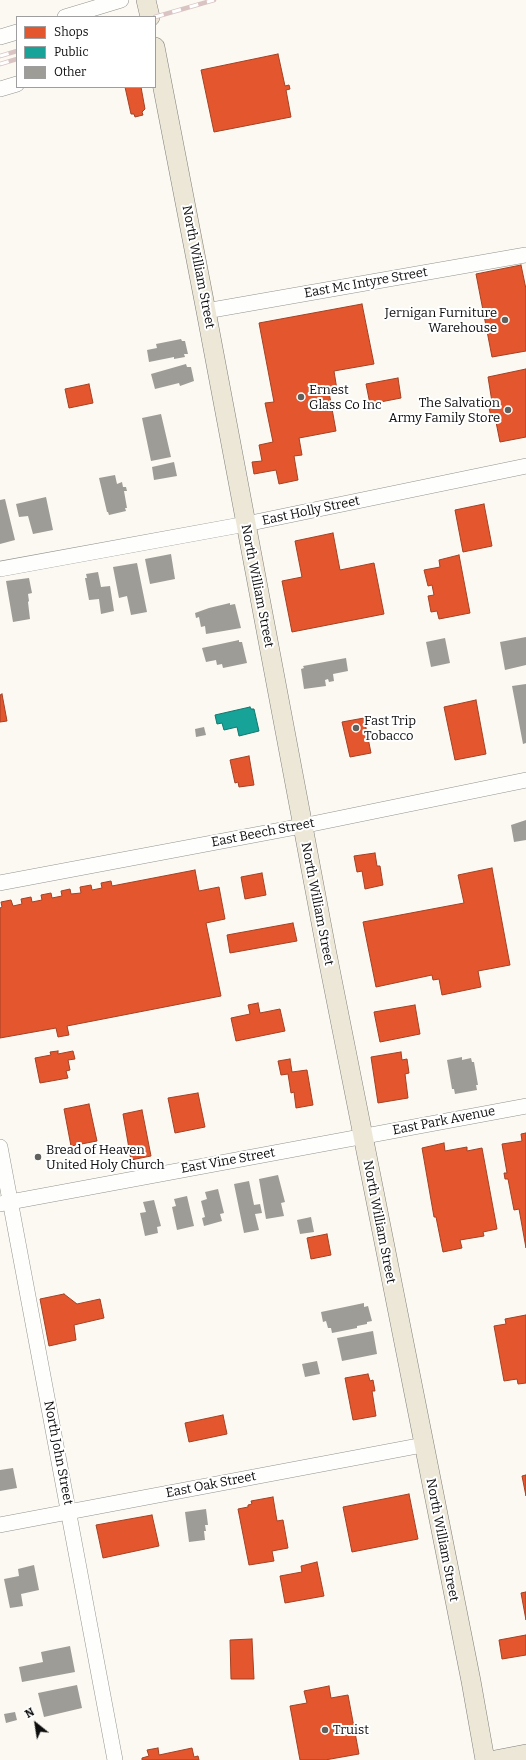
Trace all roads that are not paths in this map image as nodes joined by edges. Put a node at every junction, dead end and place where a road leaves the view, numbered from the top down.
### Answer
1 (120, 0) edge
2 (146, 0) edge
3 (68, 16) edge
4 (150, 16) edge
5 (16, 32) edge
6 (0, 37) edge
7 (156, 52) edge
8 (16, 84) edge
9 (0, 89) edge
10 (526, 256) edge
11 (206, 311) junction
12 (526, 466) edge
13 (246, 524) junction
14 (0, 569) edge
15 (526, 780) edge
16 (302, 826) junction
17 (0, 883) edge
18 (526, 1106) edge
19 (362, 1137) junction
20 (0, 1147) edge
21 (5, 1203) edge
22 (423, 1444) junction
23 (69, 1512) junction
24 (0, 1525) edge
25 (526, 1754) edge
26 (116, 1760) edge
27 (485, 1760) edge
28 (494, 1760) edge

1 - 3 street
2 - 4 main road
5 - 6 street
7 - 11 main road, North William Street
8 - 9 street
10 - 11 street, East Mc Intyre Street
11 - 13 main road, North William Street
12 - 13 street, East Holly Street
13 - 14 street, East Holly Street
13 - 16 main road, North William Street
15 - 16 street, East Beech Street
16 - 17 street, East Beech Street
16 - 19 main road, North William Street
18 - 19 street, East Park Avenue
19 - 21 street, East Vine Street
19 - 22 main road, North William Street
20 - 21 street, North John Street
21 - 23 street, North John Street
22 - 23 street, East Oak Street
22 - 27 main road, North William Street
23 - 24 street, East Oak Street
23 - 26 street, North John Street
25 - 28 main road

